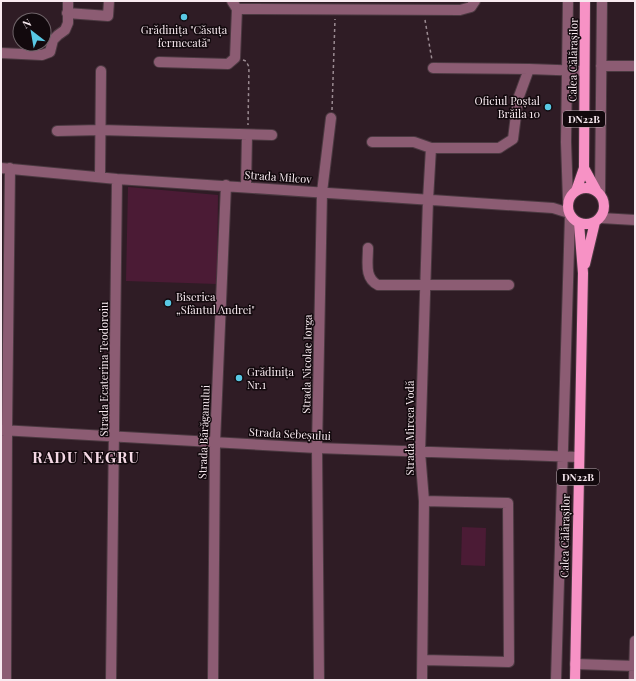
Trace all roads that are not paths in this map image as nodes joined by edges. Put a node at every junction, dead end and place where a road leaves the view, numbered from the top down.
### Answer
1 (68, 1) edge
2 (109, 1) edge
3 (475, 1) edge
4 (568, 1) edge
5 (585, 1) edge
6 (602, 1) edge
7 (234, 5) edge
8 (423, 6) edge
9 (67, 13) junction
10 (1, 53) edge
11 (159, 62) dead end
12 (601, 66) junction
13 (635, 66) edge
14 (434, 68) road end
15 (529, 69) junction
16 (566, 70) junction
17 (101, 71) dead end
18 (584, 71) junction
19 (331, 118) road end
20 (101, 130) junction
21 (57, 131) dead end
22 (247, 135) junction
23 (272, 135) dead end
24 (372, 142) dead end
25 (431, 148) junction
26 (6, 168) edge
27 (584, 168) junction
28 (100, 177) junction
29 (117, 179) junction
30 (226, 185) junction
31 (246, 187) junction
32 (576, 191) junction
33 (322, 192) junction
34 (598, 192) junction
35 (428, 200) junction
36 (568, 201) junction
37 (554, 208) junction
38 (570, 214) junction
39 (598, 220) junction
40 (635, 220) edge
41 (579, 223) junction
42 (368, 248) dead end
43 (583, 273) junction
44 (426, 284) junction
45 (509, 285) dead end
46 (4, 430) edge
47 (115, 436) junction
48 (215, 442) junction
49 (317, 448) junction
50 (420, 452) junction
51 (562, 456) junction
52 (578, 457) junction
53 (424, 501) junction
54 (4, 569) edge
55 (635, 641) edge
56 (423, 660) junction
57 (575, 664) junction
58 (635, 666) edge
59 (1, 679) edge
60 (6, 680) edge
61 (10, 680) edge
62 (112, 680) edge
63 (213, 680) edge
64 (319, 680) edge
65 (422, 680) edge
66 (556, 680) edge
67 (575, 680) edge
68 (634, 680) edge

1 - 9 street
2 - 9 street
3 - 8 street
4 - 16 street
5 - 18 main road, Calea Călărașilor / DN22B
6 - 12 street
7 - 8 street
7 - 11 street
9 - 10 street
12 - 13 street
12 - 34 street
14 - 15 street
15 - 16 street
15 - 25 street
16 - 18 street
16 - 36 street
17 - 20 street
18 - 27 main road, Calea Călărașilor / DN22B
19 - 33 street, Strada Nicolae Iorga
20 - 21 street
20 - 22 street
20 - 28 street
22 - 23 street
22 - 31 street
24 - 25 street
25 - 35 street, Strada Mircea Vodă
26 - 28 street, Strada Milcov
26 - 46 street
27 - 32 main road, Calea Călărașilor / DN22B
27 - 34 main road, Calea Călărașilor / DN22B
28 - 29 street, Strada Milcov
29 - 30 street, Strada Milcov
29 - 47 street, Strada Ecaterina Teodoroiu
30 - 31 street, Strada Milcov
30 - 48 street, Strada Bărăganului
31 - 33 street, Strada Milcov
32 - 34 main road
32 - 36 main road, DN22B
33 - 35 street, Strada Milcov
33 - 49 street, Strada Nicolae Iorga
34 - 39 main road, DN22B
35 - 37 street, Strada Milcov
35 - 44 street, Strada Mircea Vodă
36 - 37 street, Strada Milcov
36 - 38 main road
37 - 38 street, Strada Milcov
38 - 41 main road
38 - 51 street
39 - 40 street
39 - 41 main road
39 - 43 main road, Calea Călărașilor / DN22B
41 - 43 main road, Calea Călărașilor / DN22B
42 - 44 street
43 - 52 main road, Calea Călărașilor / DN22B
44 - 45 street
44 - 50 street, Strada Mircea Vodă
46 - 47 street, Strada Sebeșului
46 - 54 street
47 - 48 street, Strada Sebeșului
47 - 62 street, Strada Ecaterina Teodoroiu
48 - 49 street, Strada Sebeșului
48 - 63 street, Strada Bărăganului
49 - 50 street, Strada Sebeșului
49 - 64 street, Strada Nicolae Iorga
50 - 51 street, Strada Sebeșului
50 - 53 street, Strada Mircea Vodă
51 - 52 street, Strada Sebeșului
51 - 66 street
52 - 57 main road, Calea Călărașilor / DN22B
53 - 56 street, Strada Mircea Vodă
53 - 56 street
54 - 60 street
55 - 58 street
56 - 65 street, Strada Mircea Vodă
57 - 58 street
57 - 67 main road, Calea Călărașilor / DN22B
58 - 68 street
59 - 60 street
60 - 61 street

